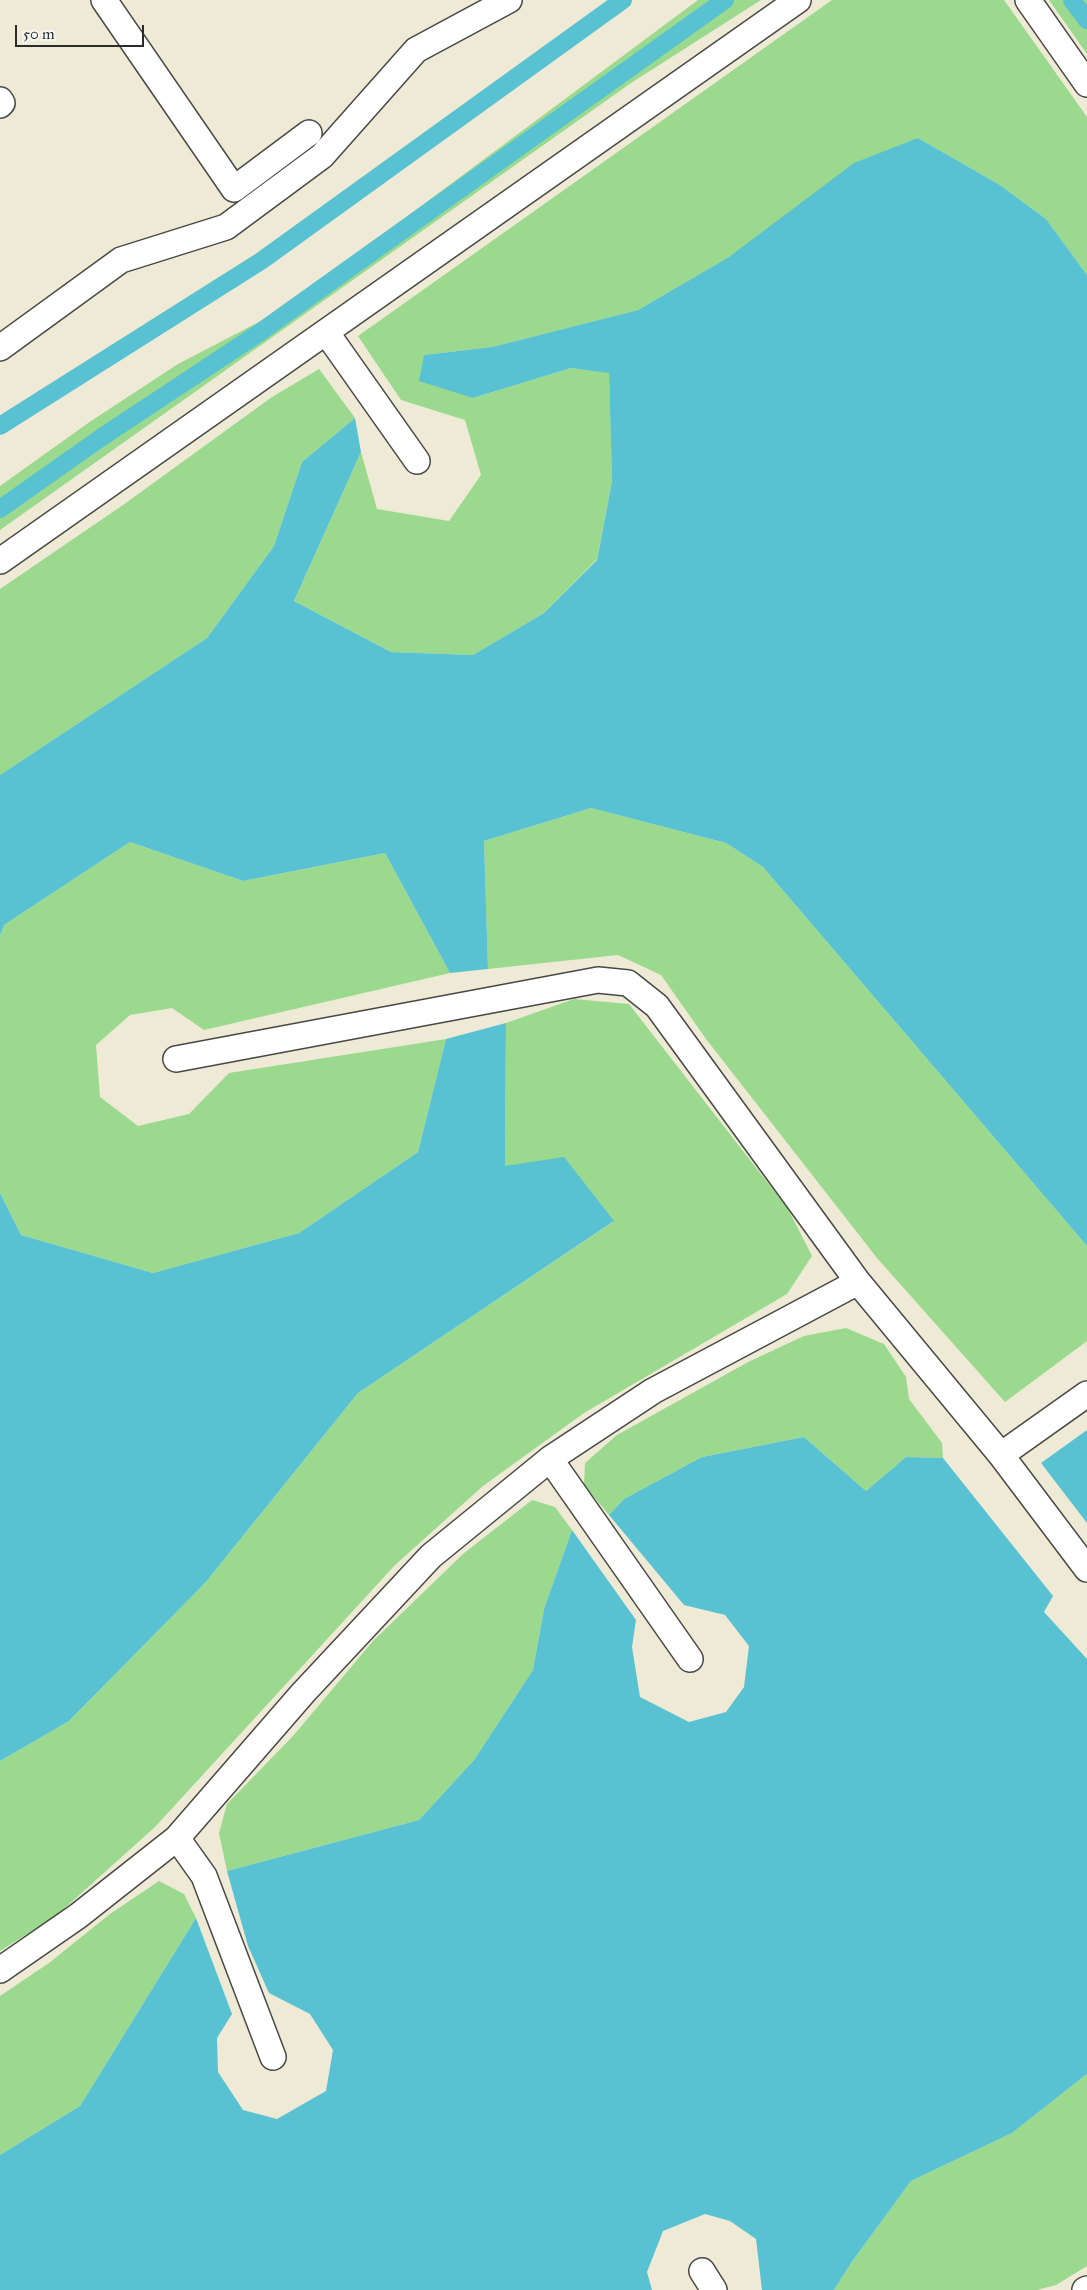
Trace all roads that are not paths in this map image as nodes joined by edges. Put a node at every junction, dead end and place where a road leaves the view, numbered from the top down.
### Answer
1 (104, 0) edge
2 (509, 0) edge
3 (798, 0) edge
4 (1028, 0) edge
5 (1087, 84) edge
6 (309, 133) dead end
7 (326, 332) junction
8 (0, 348) edge
9 (418, 461) dead end
10 (0, 561) edge
11 (176, 1059) dead end
12 (858, 1282) junction
13 (1087, 1394) edge
14 (1001, 1455) junction
15 (550, 1459) junction
16 (1086, 1564) edge
17 (690, 1659) dead end
18 (177, 1838) junction
19 (0, 1970) edge
20 (272, 2058) dead end

1 - 6 lane
2 - 8 lane
3 - 7 lane
4 - 5 lane
7 - 9 lane
7 - 10 lane
11 - 12 lane
12 - 14 lane
12 - 15 lane
13 - 14 lane
14 - 16 lane
15 - 17 lane
15 - 18 lane
18 - 19 lane
18 - 20 lane

